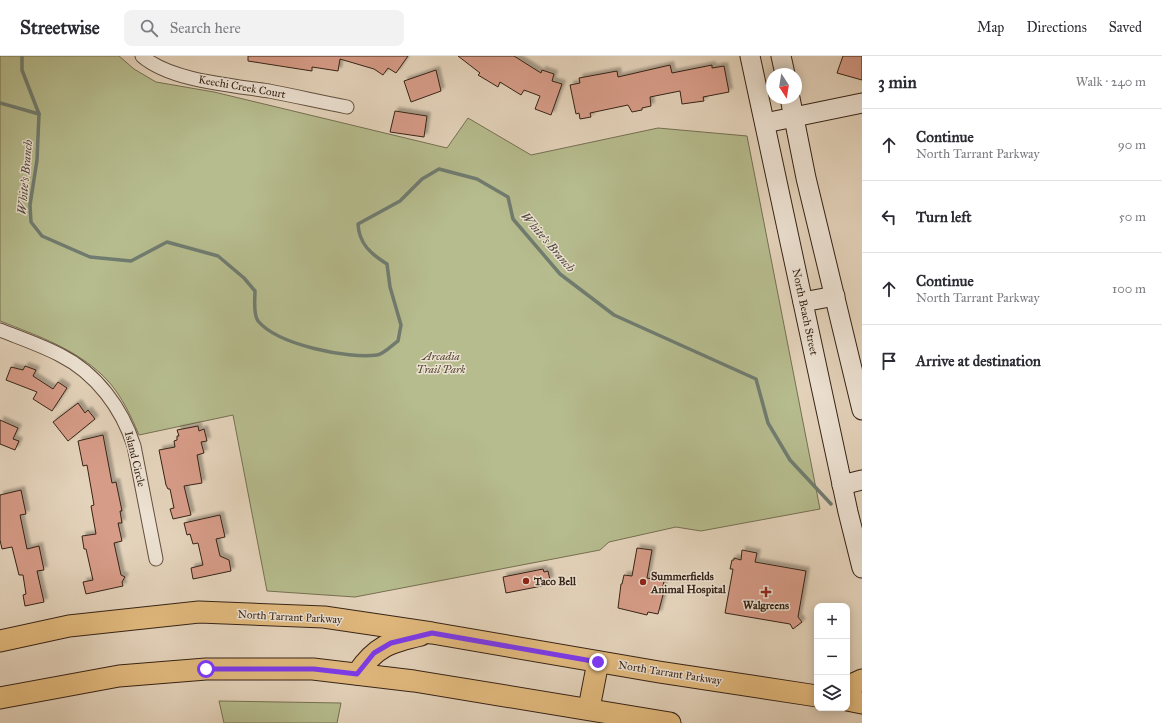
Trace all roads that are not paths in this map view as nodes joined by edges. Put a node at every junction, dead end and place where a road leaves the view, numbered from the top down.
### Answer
1 (142, 56) edge
2 (750, 56) edge
3 (781, 56) edge
4 (784, 68) edge
5 (862, 103) edge
6 (791, 104) edge
7 (347, 107) dead end
8 (794, 116) junction
9 (765, 122) junction
10 (835, 296) junction
11 (803, 302) junction
12 (1, 332) edge
13 (862, 410) edge
14 (862, 480) edge
15 (842, 485) junction
16 (156, 559) dead end
17 (862, 568) edge
18 (432, 633) junction
19 (0, 641) edge
20 (598, 662) junction
21 (357, 674) junction
22 (862, 680) edge
23 (850, 686) edge
24 (814, 696) edge
25 (0, 698) edge
26 (850, 700) edge
27 (862, 702) edge
28 (589, 708) junction
29 (670, 723) edge

1 - 7 street, Keechi Creek Court
2 - 9 main road, North Beach Street
3 - 4 main road
5 - 8 main road
6 - 8 main road
8 - 9 main road
8 - 10 main road
9 - 11 main road, North Beach Street
10 - 11 main road
10 - 13 main road
11 - 15 main road, North Beach Street
12 - 16 street, Island Circle
14 - 15 main road
15 - 17 main road, North Beach Street
18 - 19 main road, North Tarrant Parkway
18 - 20 main road, North Tarrant Parkway
18 - 21 main road
20 - 24 main road, North Tarrant Parkway
20 - 28 main road
21 - 25 main road
21 - 28 main road
22 - 23 main road
26 - 27 main road
28 - 29 main road

